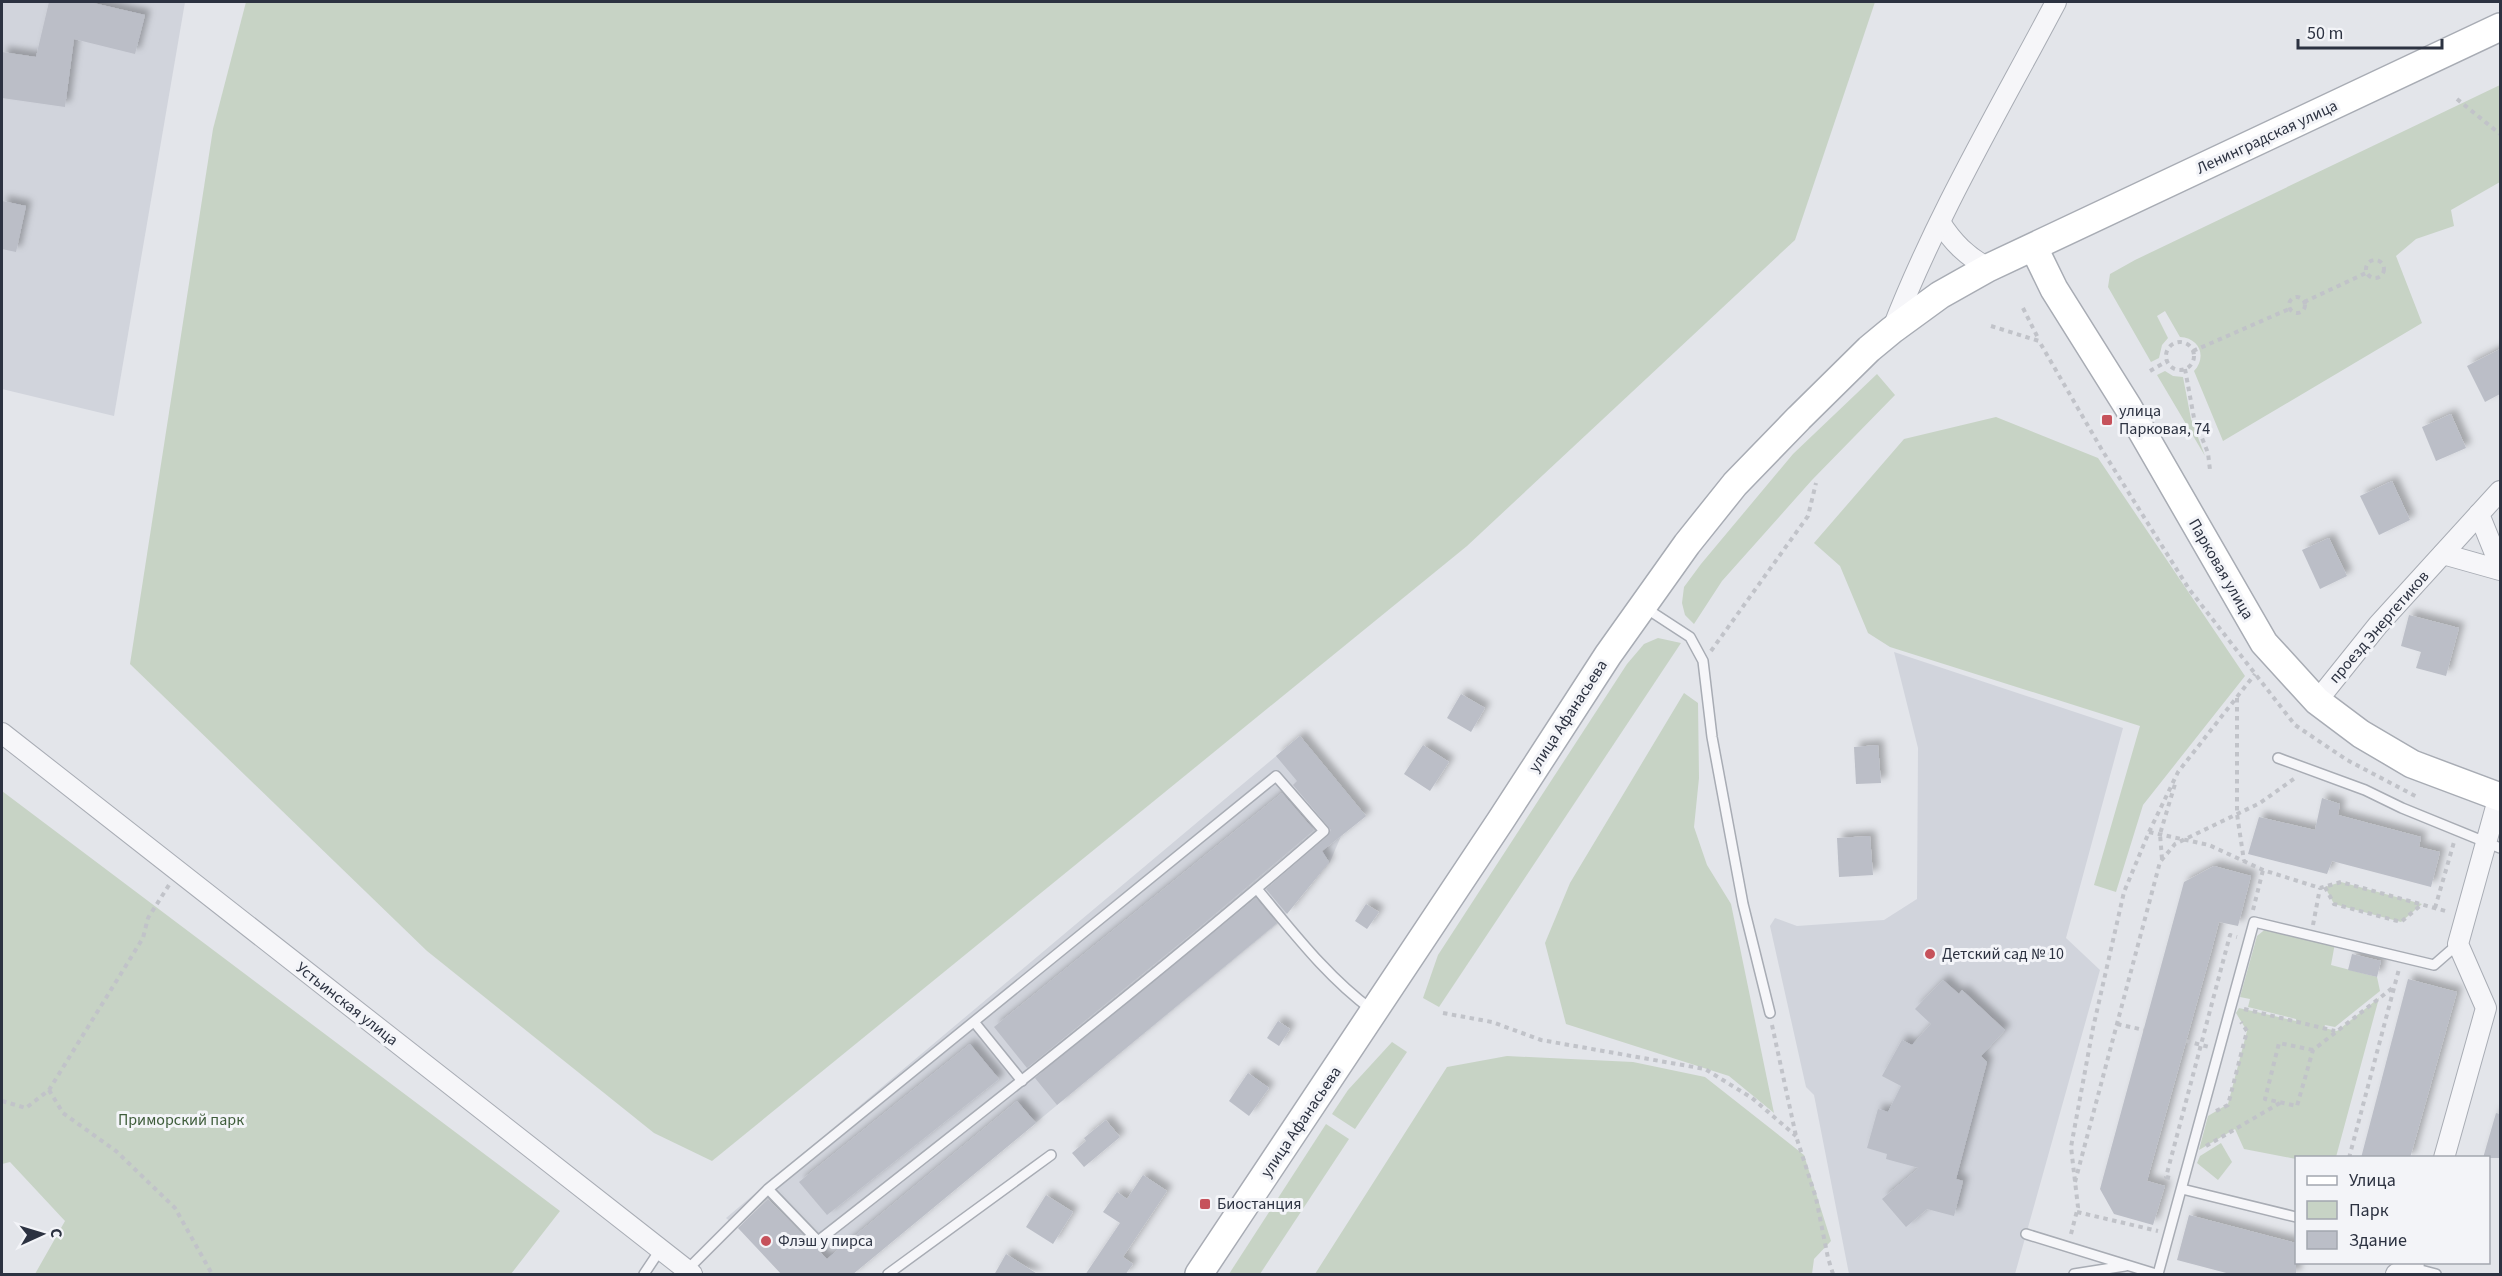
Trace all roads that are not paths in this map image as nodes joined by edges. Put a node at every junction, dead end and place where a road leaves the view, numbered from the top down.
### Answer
1 (2056, 2) edge
2 (2500, 27) edge
3 (1940, 222) junction
4 (2034, 248) junction
5 (1988, 268) junction
6 (1892, 330) junction
7 (2500, 491) edge
8 (2480, 514) junction
9 (2443, 554) junction
10 (2500, 568) edge
11 (1642, 606) junction
12 (2317, 701) junction
13 (2, 734) edge
14 (2278, 759) dead end
15 (2500, 796) edge
16 (2493, 846) edge
17 (1257, 889) junction
18 (2458, 944) junction
19 (1374, 1011) junction
20 (1770, 1013) road end
21 (975, 1023) junction
22 (1022, 1081) junction
23 (1051, 1155) dead end
24 (2446, 1156) edge
25 (2182, 1188) junction
26 (768, 1189) junction
27 (2295, 1217) edge
28 (2026, 1234) dead end
29 (660, 1250) junction
30 (2125, 1266) junction
31 (2408, 1268) edge
32 (690, 1272) edge
33 (889, 1274) edge
34 (644, 1275) edge
35 (1199, 1275) edge
36 (2074, 1275) edge
37 (2157, 1275) edge
38 (2436, 1275) edge

1 - 3 street
2 - 4 main road, Ленинградская улица
3 - 5 street
3 - 6 street
4 - 5 main road, улица Афанасьева
4 - 12 main road, Парковая улица
5 - 6 main road, улица Афанасьева
6 - 11 main road, улица Афанасьева
7 - 8 street, проезд Энергетиков
8 - 9 street, проезд Энергетиков
8 - 10 street
9 - 10 street
9 - 12 street, проезд Энергетиков
11 - 19 main road, улица Афанасьева
11 - 20 lane
12 - 15 main road, Парковая улица
13 - 29 street, Устьинская улица
14 - 16 lane
15 - 16 street
16 - 18 street
17 - 19 lane
17 - 21 lane
17 - 22 lane
18 - 24 street
18 - 25 lane
19 - 35 main road, улица Афанасьева
21 - 22 lane
21 - 26 lane
22 - 26 lane
23 - 33 lane
25 - 27 lane
25 - 37 lane
26 - 32 lane
28 - 30 lane
29 - 32 street, Устьинская улица
29 - 34 lane
30 - 36 lane
30 - 37 lane
31 - 38 lane

